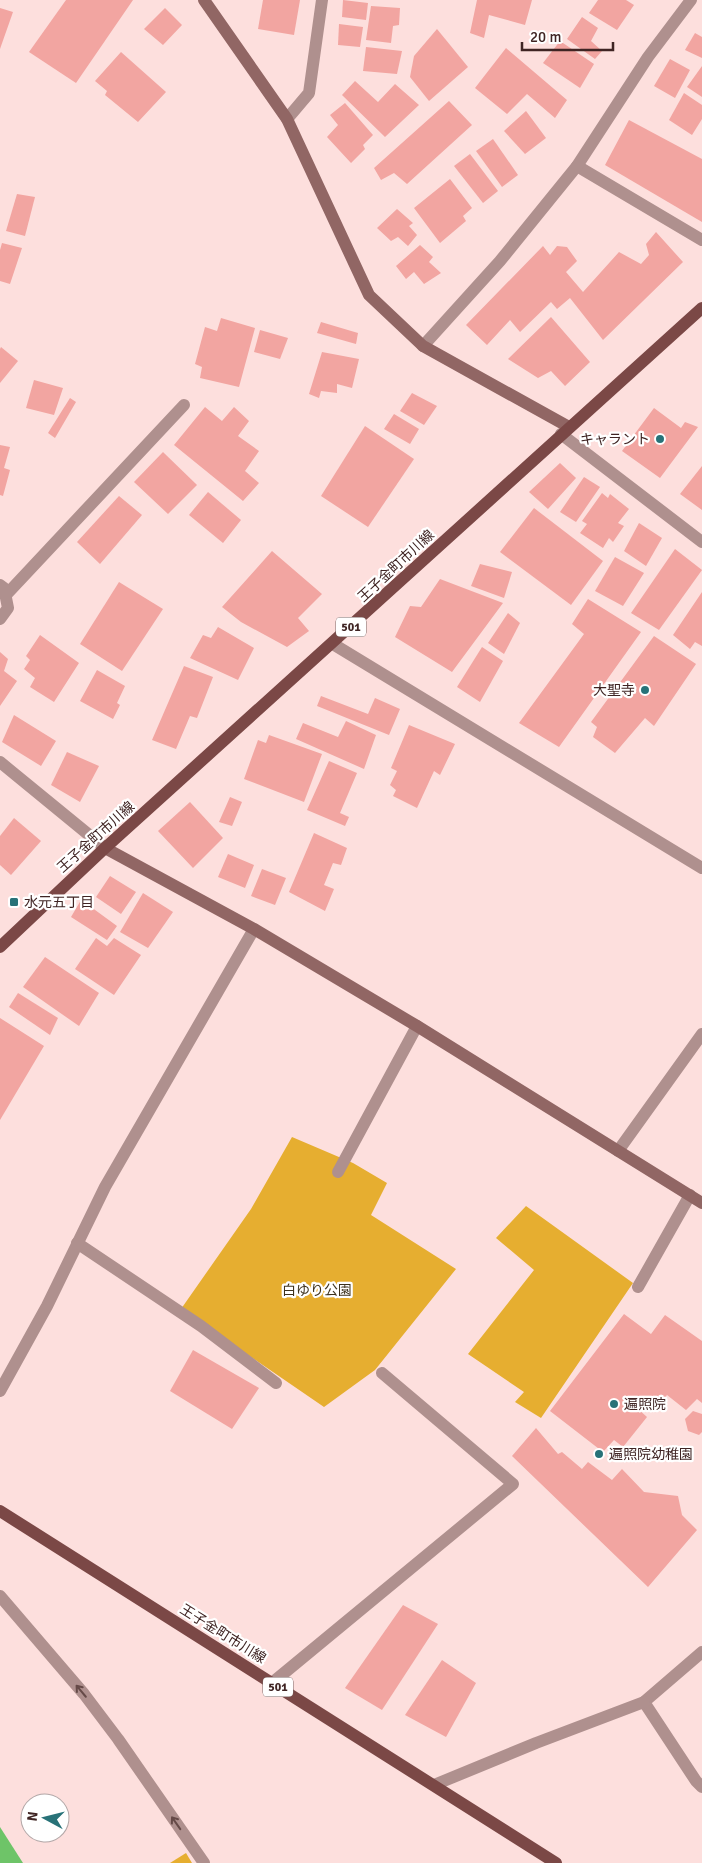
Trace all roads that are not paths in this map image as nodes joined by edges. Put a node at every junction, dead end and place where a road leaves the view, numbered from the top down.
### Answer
1 (204, 0) edge
2 (322, 0) edge
3 (690, 0) edge
4 (287, 119) junction
5 (577, 166) junction
6 (702, 240) edge
7 (702, 308) edge
8 (423, 346) junction
9 (184, 405) dead end
10 (565, 430) junction
11 (702, 542) edge
12 (3, 590) edge
13 (0, 619) edge
14 (333, 644) junction
15 (0, 762) edge
16 (105, 848) junction
17 (702, 868) edge
18 (254, 929) junction
19 (0, 947) edge
20 (417, 1026) junction
21 (702, 1034) edge
22 (618, 1151) junction
23 (338, 1172) dead end
24 (690, 1195) junction
25 (702, 1202) edge
26 (77, 1243) junction
27 (638, 1287) dead end
28 (382, 1373) dead end
29 (276, 1383) dead end
30 (0, 1391) edge
31 (0, 1511) edge
32 (0, 1596) edge
33 (702, 1652) edge
34 (272, 1683) junction
35 (644, 1702) junction
36 (434, 1785) junction
37 (702, 1787) edge
38 (204, 1863) edge
39 (556, 1863) edge

1 - 4 street
2 - 4 street
3 - 5 street
4 - 8 street
5 - 6 street
5 - 8 street
7 - 10 main road, 王子金町市川線 / 501
8 - 10 street
9 - 12 street
10 - 11 street
10 - 14 main road, 王子金町市川線 / 501
12 - 13 street
14 - 16 main road, 王子金町市川線 / 501
14 - 17 street
15 - 16 street
16 - 18 street
16 - 19 main road, 王子金町市川線 / 501
18 - 20 street
18 - 26 street
20 - 22 street
20 - 23 street
21 - 22 street
22 - 24 street
24 - 25 street
24 - 27 street
26 - 29 street
26 - 30 street
28 - 34 street
31 - 34 main road, 王子金町市川線 / 501
38 -> 32 street
33 - 35 street
34 - 36 main road, 王子金町市川線 / 501
35 - 36 street
35 - 37 street
36 - 39 main road, 王子金町市川線 / 501

